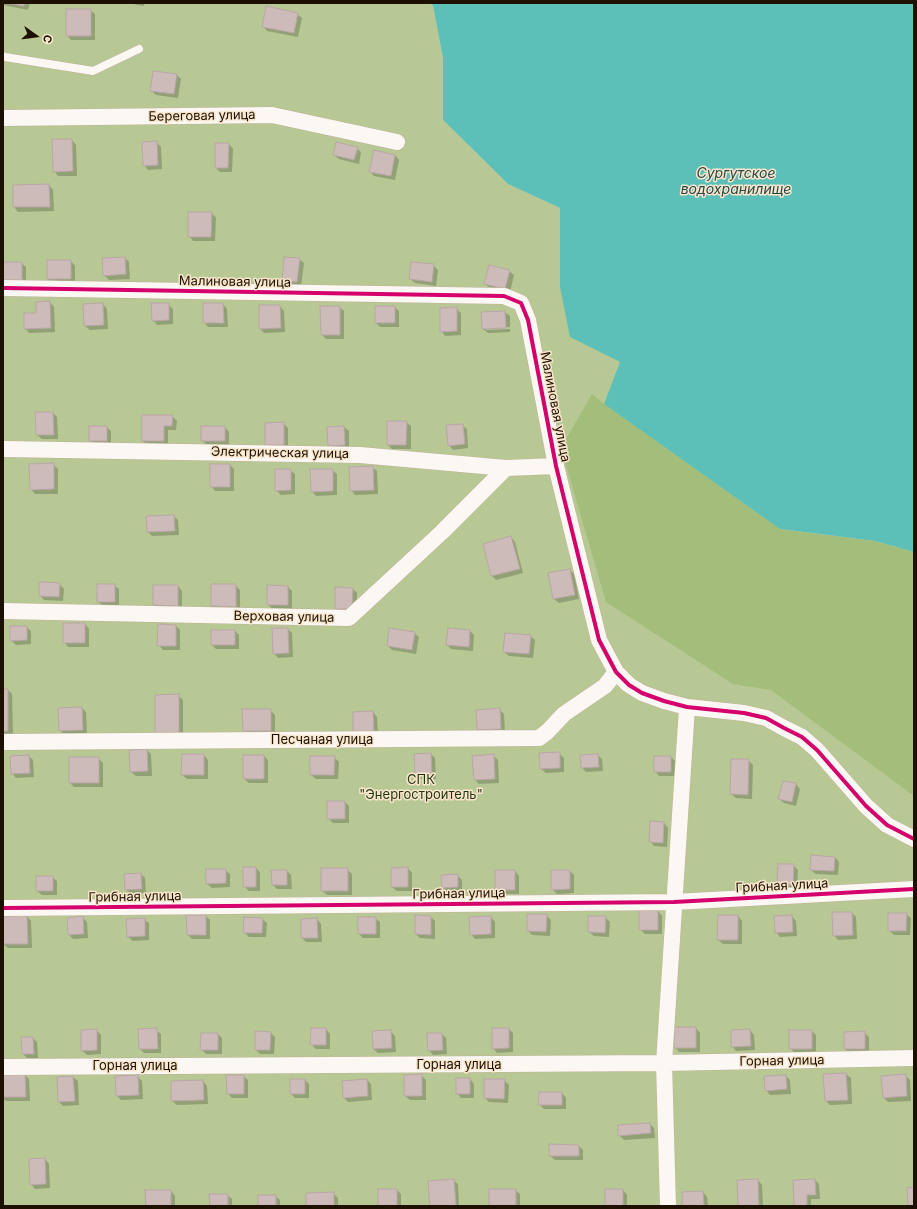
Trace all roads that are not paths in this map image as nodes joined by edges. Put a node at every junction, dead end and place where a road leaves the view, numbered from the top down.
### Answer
1 (139, 49) dead end
2 (3, 56) edge
3 (3, 118) edge
4 (397, 142) dead end
5 (3, 288) edge
6 (3, 449) edge
7 (556, 466) junction
8 (506, 468) junction
9 (3, 611) edge
10 (616, 672) junction
11 (687, 707) junction
12 (3, 742) edge
13 (914, 839) edge
14 (914, 889) edge
15 (674, 902) junction
16 (3, 908) edge
17 (914, 1058) edge
18 (664, 1063) junction
19 (3, 1067) edge
20 (668, 1206) edge

1 - 2 lane
3 - 4 street, Береговая улица
5 - 7 street, Малиновая улица
6 - 8 street, Электрическая улица
7 - 8 street, Электрическая улица
7 - 10 street, Малиновая улица
8 - 9 street, Верховая улица
10 - 11 street, Малиновая улица
10 - 12 street, Песчаная улица
11 - 13 street, Малиновая улица
11 - 15 street
14 - 15 street, Грибная улица
15 - 16 street, Грибная улица
15 - 18 street
17 - 18 street, Горная улица
18 - 19 street, Горная улица
18 - 20 street

